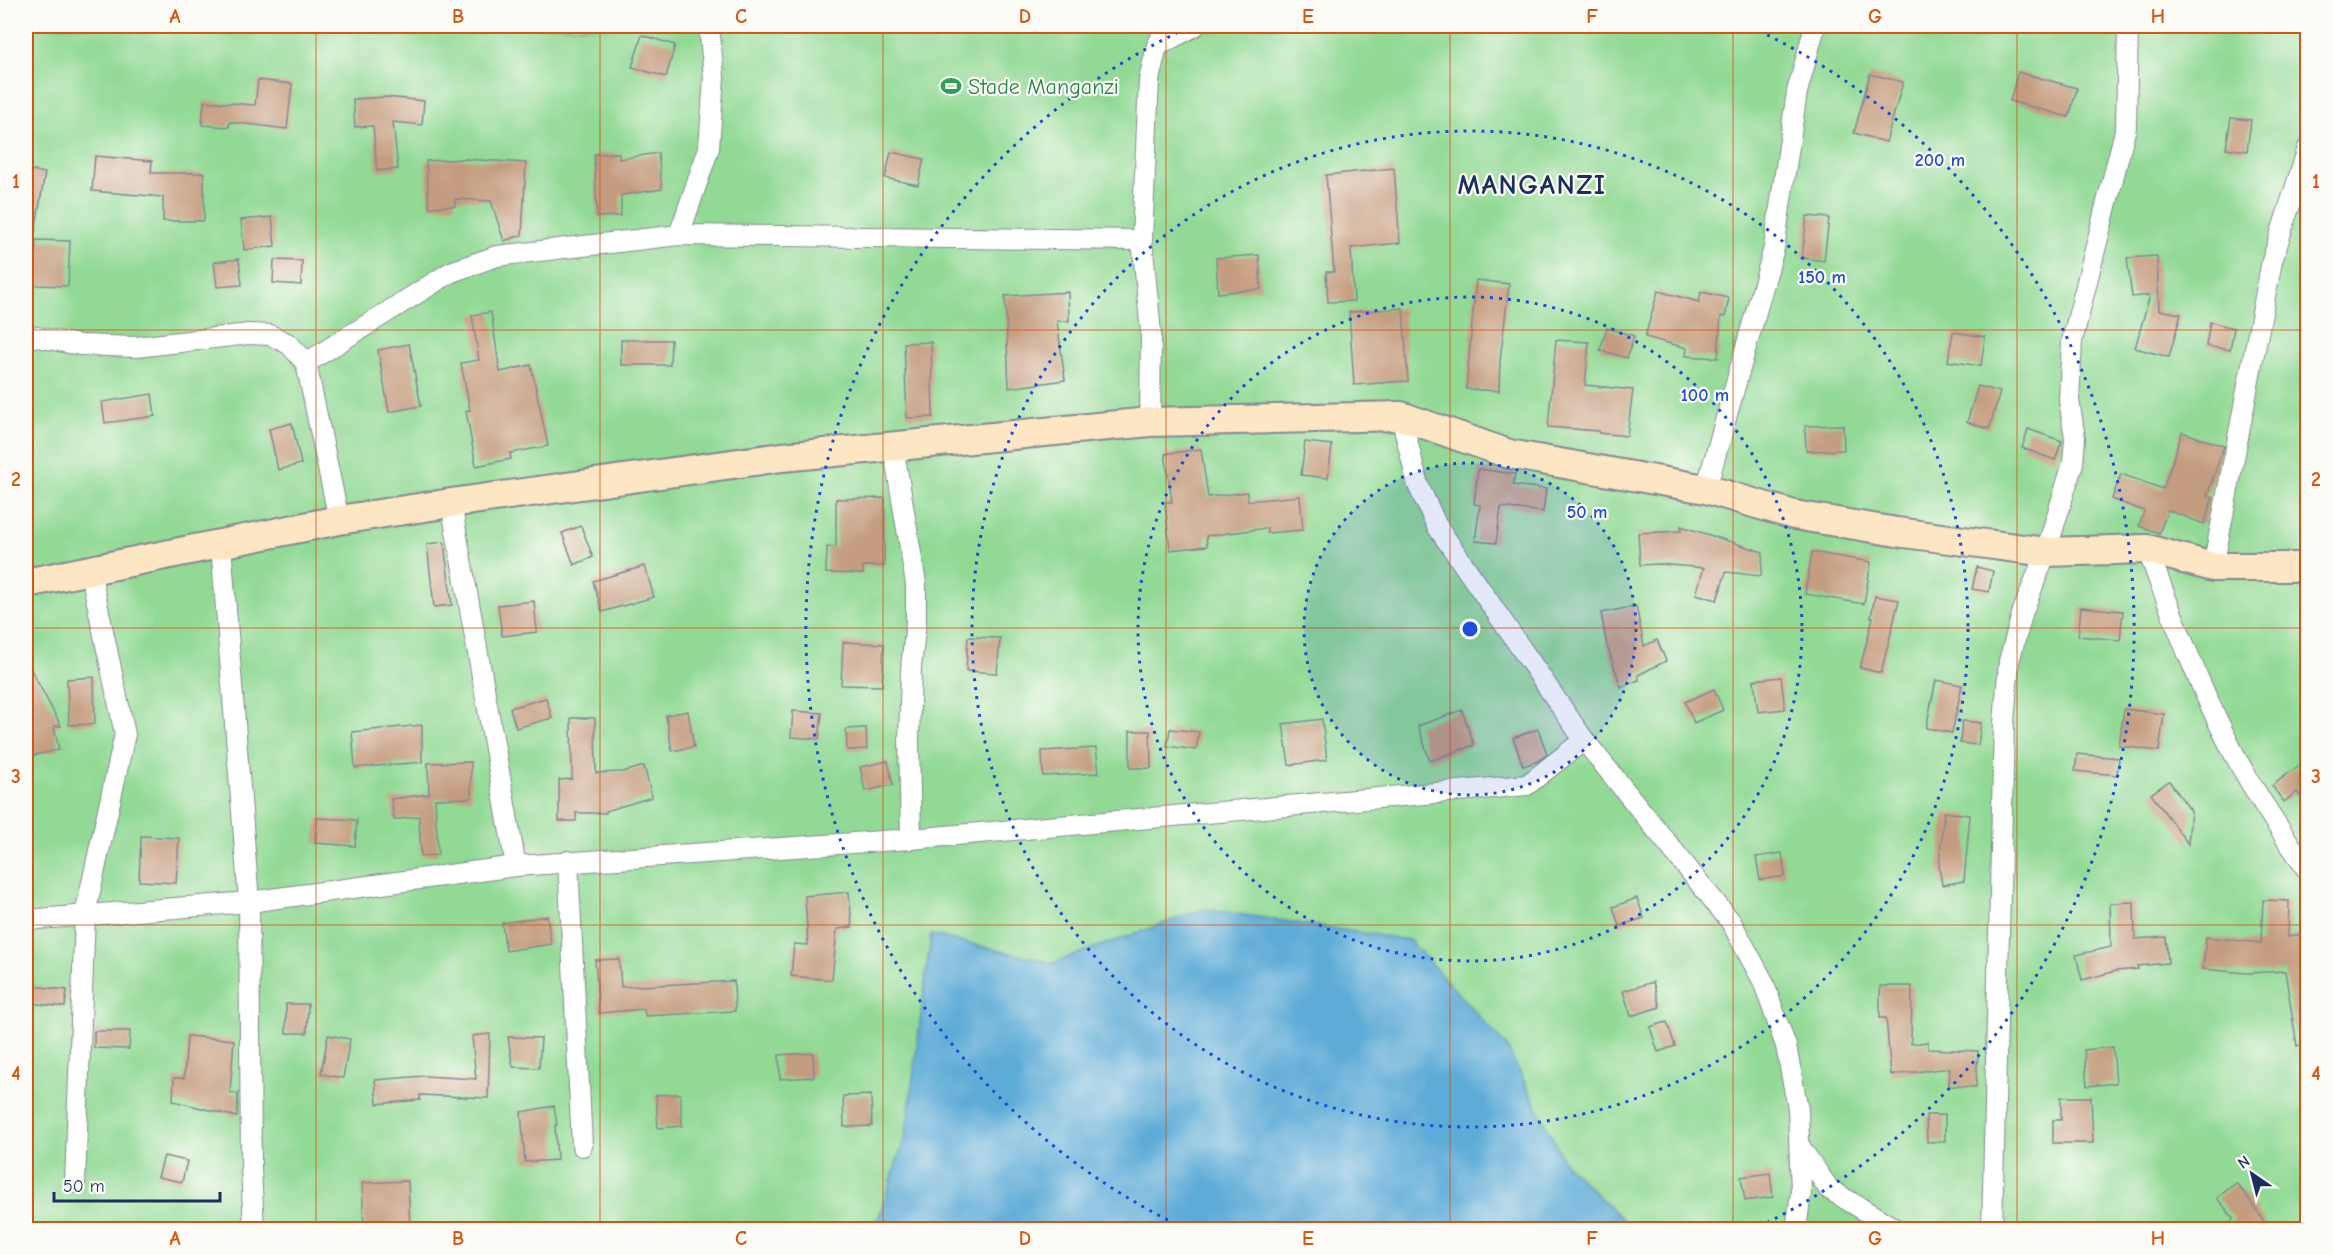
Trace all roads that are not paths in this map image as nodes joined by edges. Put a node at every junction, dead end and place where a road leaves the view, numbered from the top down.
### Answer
1 (709, 26) edge
2 (1166, 26) edge
3 (1195, 26) edge
4 (1815, 26) edge
5 (2128, 26) edge
6 (1157, 46) junction
7 (2307, 148) edge
8 (679, 235) junction
9 (1142, 240) junction
10 (26, 335) edge
11 (306, 363) junction
12 (1401, 416) junction
13 (1150, 422) junction
14 (893, 446) junction
15 (1706, 489) junction
16 (451, 502) junction
17 (339, 520) junction
18 (221, 545) junction
19 (2147, 549) junction
20 (2046, 552) junction
21 (2212, 567) junction
22 (2307, 567) edge
23 (90, 570) junction
24 (26, 583) edge
25 (1584, 740) junction
26 (911, 839) junction
27 (568, 861) junction
28 (516, 866) junction
29 (2307, 869) edge
30 (249, 902) junction
31 (85, 914) junction
32 (26, 920) edge
33 (582, 1146) dead end
34 (1800, 1147) junction
35 (75, 1184) dead end
36 (254, 1230) edge
37 (1796, 1230) edge
38 (1897, 1230) edge
39 (1992, 1230) edge

1 - 8 street
2 - 6 street
3 - 6 street
4 - 15 street
5 - 20 street
6 - 9 street
7 - 21 street
8 - 9 street
8 - 11 street
9 - 13 street
10 - 11 street
11 - 17 street
12 - 13 main road
12 - 15 main road
12 - 25 street
13 - 14 main road
14 - 16 main road
14 - 26 street
15 - 20 main road
16 - 17 main road
16 - 28 street
17 - 18 main road
18 - 23 main road
18 - 30 street
19 - 20 main road
19 - 21 main road
19 - 29 street
20 - 39 street
21 - 22 main road
23 - 24 main road
23 - 31 street
25 - 26 street
25 - 34 street
26 - 27 street
27 - 28 street
27 - 33 street
28 - 30 street
30 - 31 street
30 - 36 street
31 - 32 street
31 - 35 street
34 - 37 street
34 - 38 street

